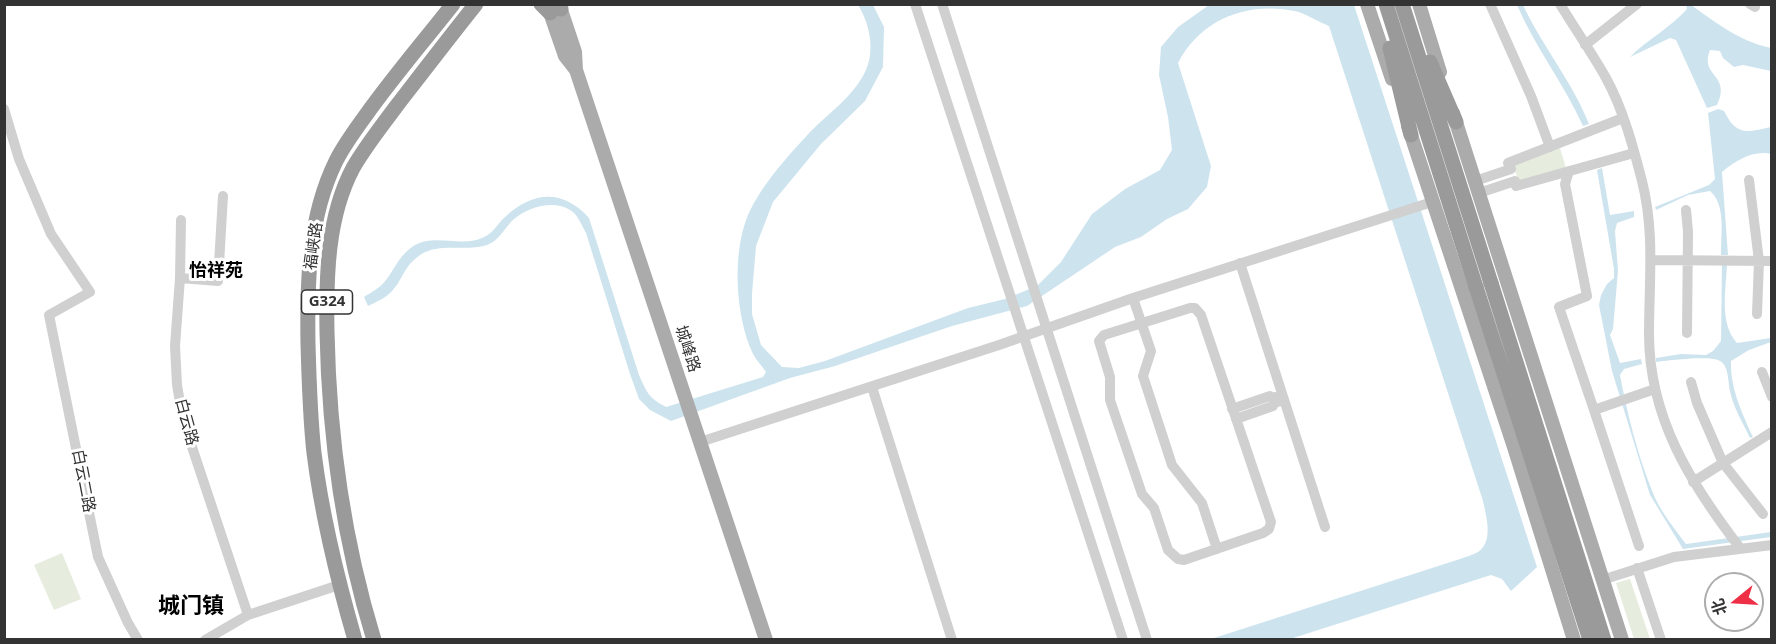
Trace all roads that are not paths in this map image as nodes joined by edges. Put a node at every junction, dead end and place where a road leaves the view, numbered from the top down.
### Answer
1 (915, 4) edge
2 (942, 4) edge
3 (1367, 4) edge
4 (1377, 4) edge
5 (1386, 4) edge
6 (1402, 4) edge
7 (1409, 4) edge
8 (1419, 4) edge
9 (1490, 4) edge
10 (1560, 4) edge
11 (1637, 4) edge
12 (453, 5) edge
13 (553, 7) edge
14 (471, 10) edge
15 (1585, 45) junction
16 (4, 109) edge
17 (1623, 118) junction
18 (1456, 122) junction
19 (1411, 135) junction
20 (1550, 147) junction
21 (1634, 153) junction
22 (1569, 171) junction
23 (1749, 180) dead end
24 (1477, 187) junction
25 (223, 196) dead end
26 (1426, 204) junction
27 (1686, 210) dead end
28 (181, 220) dead end
29 (1652, 260) junction
30 (1687, 260) junction
31 (1759, 261) junction
32 (1772, 261) edge
33 (1240, 263) junction
34 (180, 278) junction
35 (1483, 285) junction
36 (1133, 298) junction
37 (1757, 314) dead end
38 (1141, 323) junction
39 (1047, 328) junction
40 (1687, 333) dead end
41 (1023, 336) junction
42 (1762, 372) dead end
43 (1691, 382) dead end
44 (872, 387) junction
45 (1655, 389) junction
46 (1283, 397) junction
47 (1772, 397) edge
48 (1594, 410) junction
49 (1234, 414) junction
50 (1551, 419) junction
51 (1772, 432) edge
52 (700, 442) junction
53 (1514, 447) junction
54 (1723, 463) junction
55 (1693, 482) junction
56 (1763, 514) dead end
57 (1325, 527) dead end
58 (1589, 541) junction
59 (1736, 543) junction
60 (1772, 545) edge
61 (1639, 546) dead end
62 (1217, 549) junction
63 (1548, 555) junction
64 (1637, 568) junction
65 (1602, 580) junction
66 (339, 585) junction
67 (248, 615) junction
68 (138, 639) edge
69 (205, 639) edge
70 (355, 639) edge
71 (374, 639) edge
72 (766, 639) edge
73 (952, 639) edge
74 (1123, 639) edge
75 (1147, 639) edge
76 (1574, 639) edge
77 (1590, 639) edge
78 (1604, 639) edge
79 (1622, 639) edge
80 (1660, 639) edge

1 - 41 street
2 - 39 street
3 - 19 main road
4 - 19 highway
5 - 35 highway
6 - 35 highway
7 - 18 highway
8 - 18 main road
9 - 20 street
10 - 15 street
11 - 15 street
12 - 14 highway
12 - 66 highway, 福峡路 / G324
13 - 52 main road, 城峰路
14 - 71 highway, 福峡路 / G324
15 - 17 street
16 - 68 street, 白云二路
17 - 20 street
17 - 21 street
18 - 24 main road
19 - 26 main road
20 - 24 street
21 - 22 street
21 - 29 street
22 - 24 street
22 - 48 street
23 - 31 street
24 - 50 main road
25 - 34 street
26 - 33 street
26 - 53 main road
27 - 30 street
28 - 34 street, 白云路
29 - 30 street
29 - 45 street
30 - 31 street
30 - 40 street
31 - 32 street
31 - 37 street
33 - 36 street
33 - 46 street
34 - 67 street, 白云路
35 - 77 highway, bridge
35 - 78 highway, bridge
36 - 38 street
36 - 39 street
38 - 49 street
38 - 62 street
38 - 62 street
39 - 41 street
39 - 75 street
41 - 44 street
41 - 74 street
42 - 47 street
43 - 54 street
44 - 52 street
44 - 73 street
45 - 48 street
45 - 55 street
46 - 49 street
46 - 57 street
48 - 61 street
49 - 62 street
50 - 53 main road
50 - 58 main road
51 - 54 street
52 - 72 main road, 城峰路
53 - 63 main road
54 - 55 street
54 - 56 street
55 - 59 street
58 - 63 main road
58 - 65 main road
59 - 60 street
59 - 64 street
63 - 76 main road
64 - 65 street
64 - 80 street
65 - 79 main road
66 - 67 street
66 - 70 highway, 福峡路 / G324
67 - 69 street

